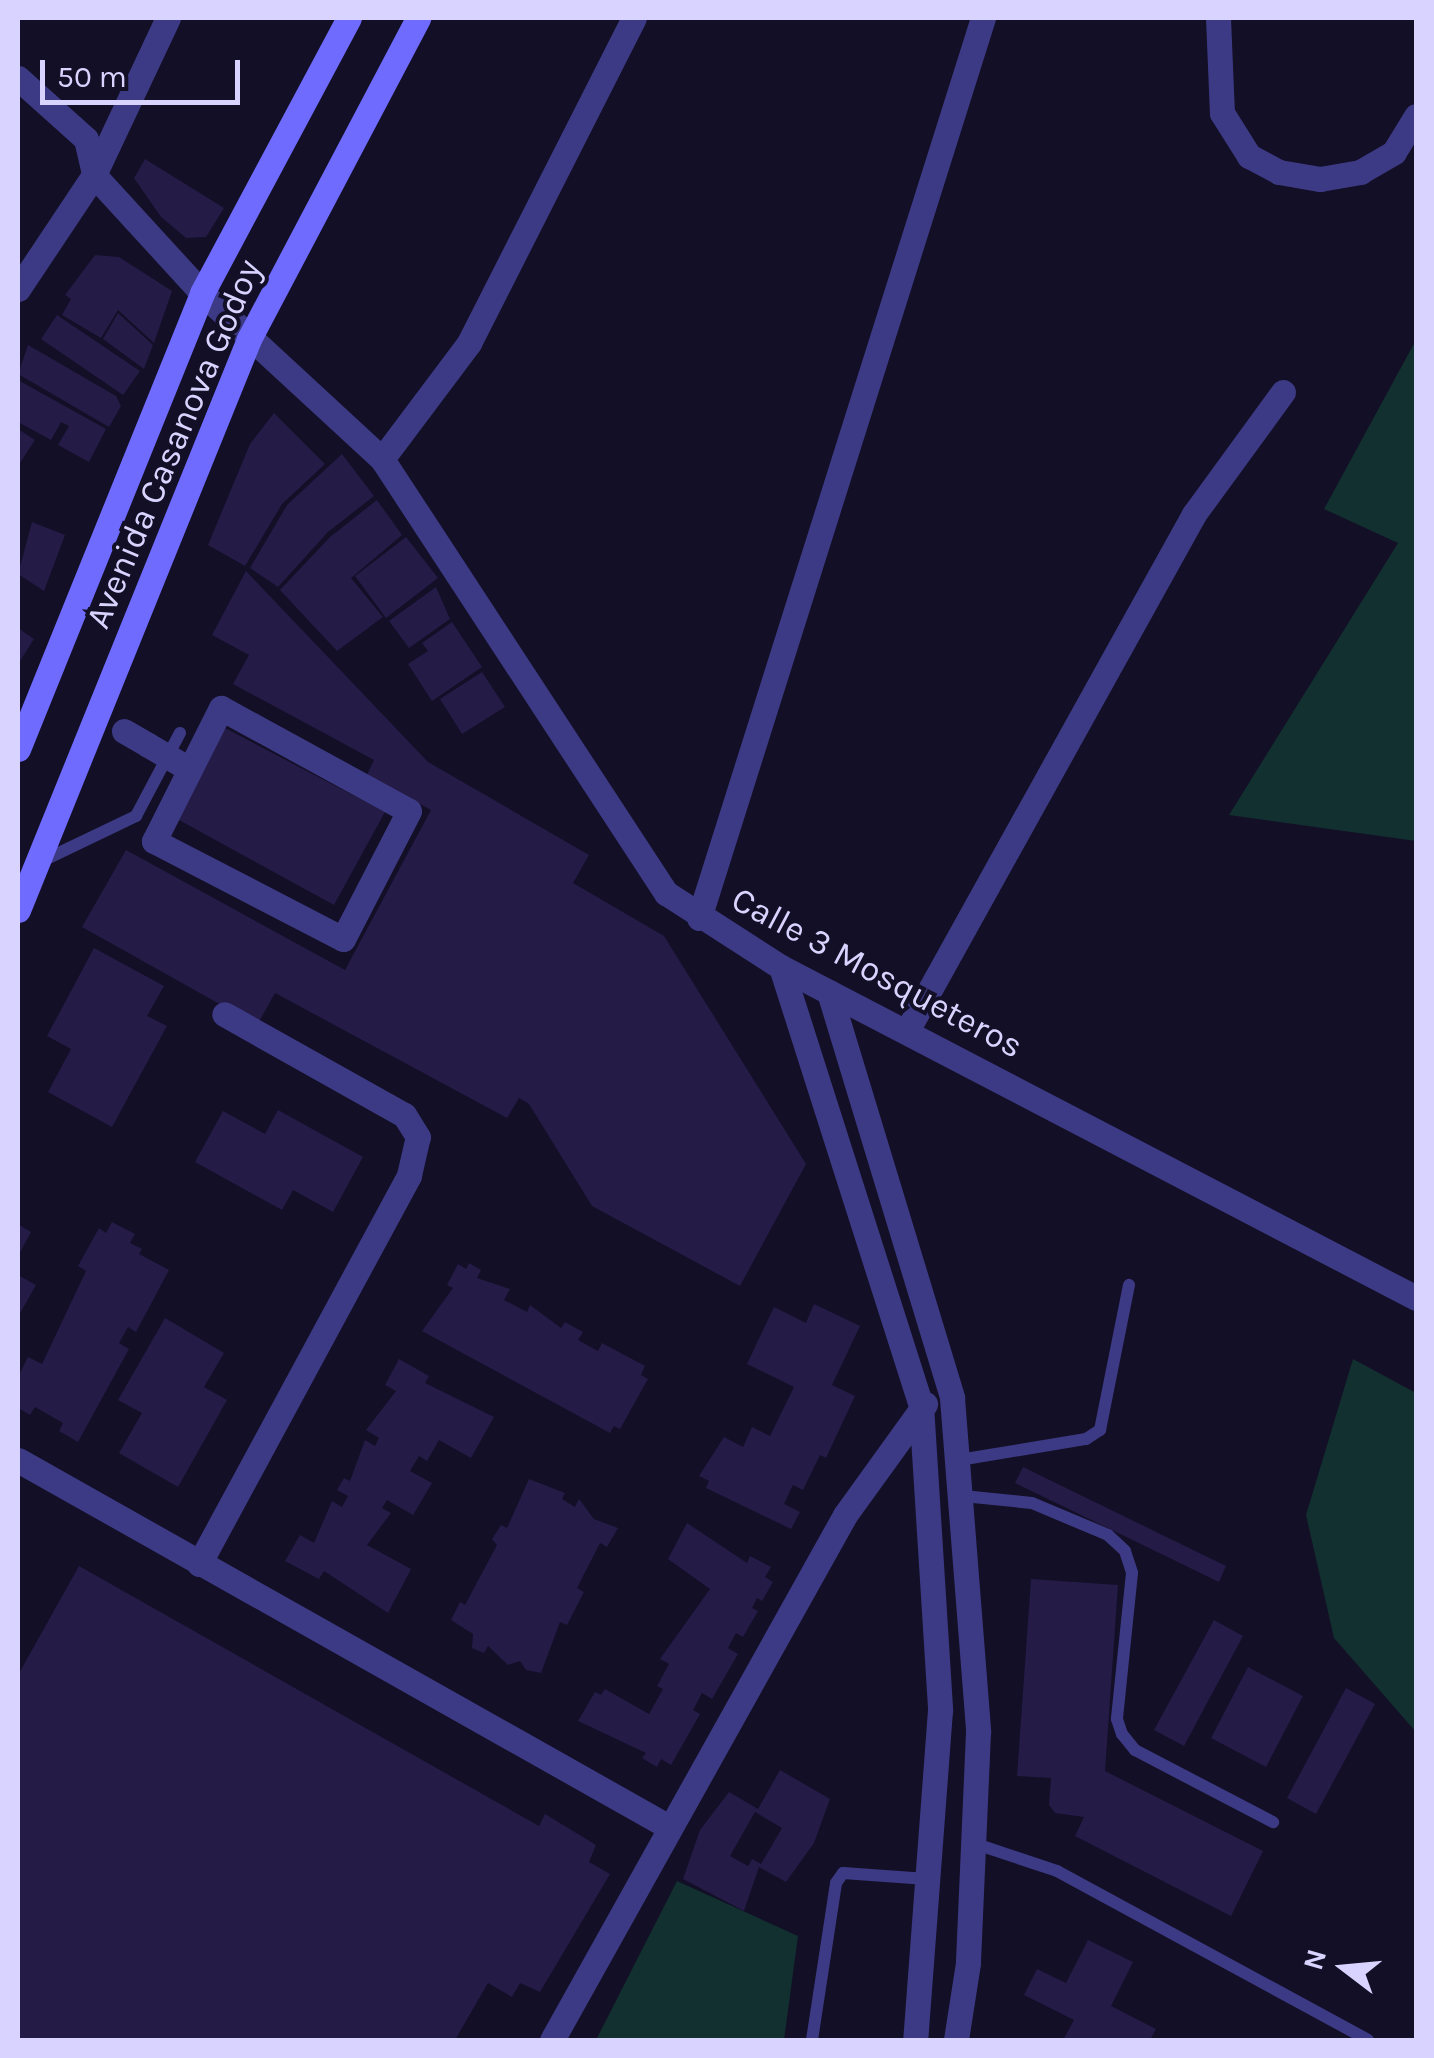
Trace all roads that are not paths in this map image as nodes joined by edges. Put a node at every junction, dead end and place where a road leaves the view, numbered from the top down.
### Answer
1 (168, 18) edge
2 (349, 18) edge
3 (418, 18) edge
4 (634, 18) edge
5 (983, 18) edge
6 (1218, 18) edge
7 (18, 78) edge
8 (1416, 116) edge
9 (94, 175) junction
10 (18, 289) edge
11 (202, 292) junction
12 (250, 339) junction
13 (1283, 392) dead end
14 (382, 459) junction
15 (124, 731) dead end
16 (180, 733) dead end
17 (18, 748) edge
18 (188, 768) junction
19 (36, 864) junction
20 (18, 910) edge
21 (698, 918) junction
22 (780, 967) junction
23 (829, 992) junction
24 (224, 1014) dead end
25 (908, 1030) junction
26 (1129, 1285) dead end
27 (1416, 1298) edge
28 (952, 1398) junction
29 (921, 1405) junction
30 (18, 1460) edge
31 (959, 1460) junction
32 (963, 1496) junction
33 (199, 1564) junction
34 (1273, 1822) dead end
35 (669, 1826) junction
36 (974, 1843) junction
37 (927, 1879) junction
38 (552, 2040) edge
39 (812, 2040) edge
40 (915, 2040) edge
41 (956, 2040) edge
42 (1368, 2040) edge

1 - 9 street
2 - 11 street, Avenida Casanova Godoy
3 - 12 street, Avenida Casanova Godoy
4 - 14 street
5 - 21 street
6 - 8 street
7 - 9 street
9 - 10 street
9 - 11 street, Calle 3 Mosqueteros
11 - 12 street, Calle 3 Mosqueteros
11 - 17 street, Avenida Casanova Godoy
12 - 14 street, Calle 3 Mosqueteros
12 - 19 street, Avenida Casanova Godoy
13 - 25 street
14 - 21 street, Calle 3 Mosqueteros
15 - 18 street, bridge
16 - 19 lane
18 - 18 street
19 - 20 street, Avenida Casanova Godoy
21 - 22 street, Calle 3 Mosqueteros
22 - 23 street, Calle 3 Mosqueteros
22 - 29 street
23 - 25 street, Calle 3 Mosqueteros
23 - 28 street
24 - 33 street
25 - 27 street, Calle 3 Mosqueteros
26 - 31 lane
28 - 29 street
28 - 31 street
29 - 35 street
29 - 37 street
30 - 33 street
31 - 32 street
32 - 34 lane
32 - 36 street
33 - 35 street
35 - 38 street
36 - 41 street
36 - 42 lane
37 - 39 lane
37 - 40 street

